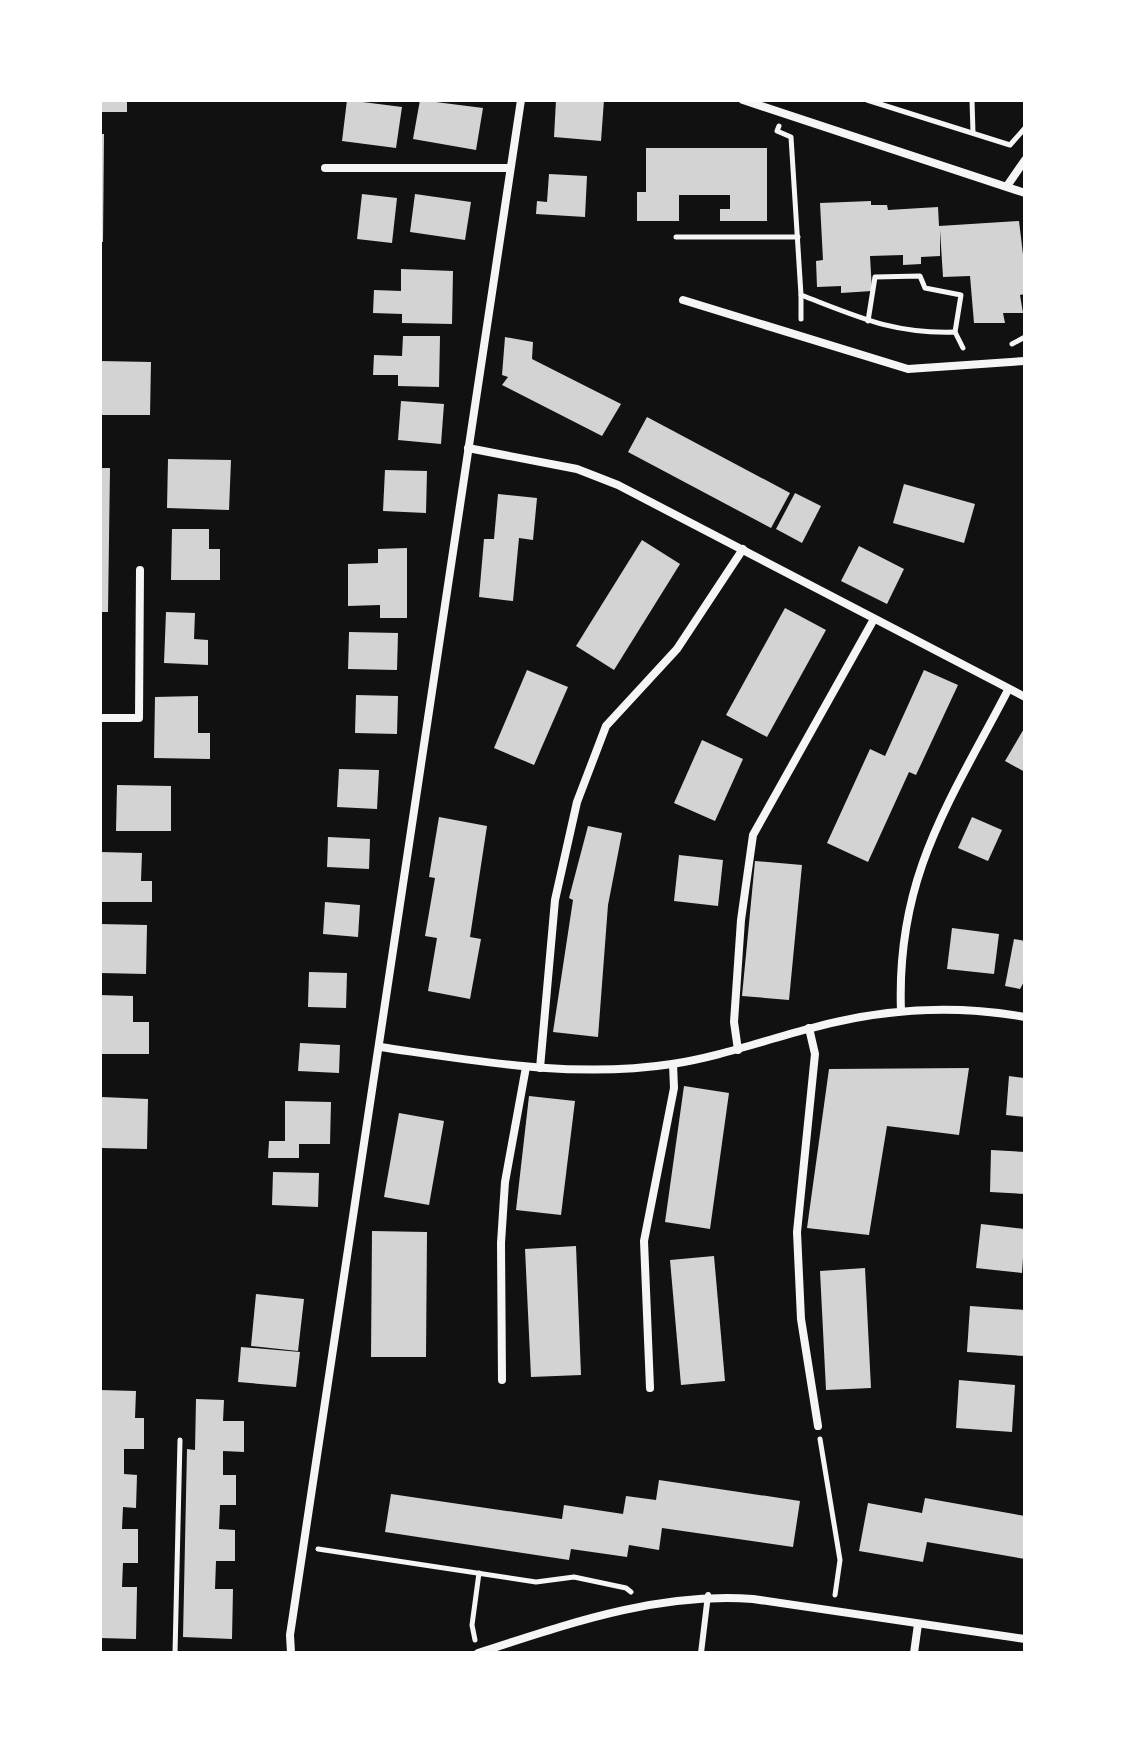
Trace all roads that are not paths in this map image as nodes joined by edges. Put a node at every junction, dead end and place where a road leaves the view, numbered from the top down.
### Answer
1 (521, 100) edge
2 (743, 100) edge
3 (1025, 160) edge
4 (325, 168) dead end
5 (510, 168) junction
6 (1007, 186) junction
7 (1025, 193) edge
8 (683, 300) dead end
9 (1025, 361) edge
10 (468, 448) junction
11 (743, 549) junction
12 (140, 570) dead end
13 (874, 619) junction
14 (1008, 690) junction
15 (1025, 697) edge
16 (100, 718) edge
17 (901, 1011) junction
18 (1025, 1017) edge
19 (809, 1028) junction
20 (380, 1047) junction
21 (738, 1050) junction
22 (673, 1064) junction
23 (526, 1067) junction
24 (540, 1068) junction
25 (502, 1380) dead end
26 (650, 1388) dead end
27 (818, 1426) road end
28 (708, 1595) junction
29 (918, 1624) junction
30 (1025, 1639) edge
31 (291, 1653) edge
32 (478, 1653) edge
33 (701, 1653) edge
34 (914, 1653) edge

1 - 5 street
2 - 6 street
3 - 6 street
4 - 5 street
5 - 10 street
6 - 7 street
8 - 9 street
10 - 11 street
10 - 20 street
11 - 13 street
11 - 24 street
12 - 16 street
13 - 14 street
13 - 21 street
14 - 15 street
14 - 17 street
17 - 18 street
17 - 19 street
19 - 21 street
19 - 27 street
20 - 23 street
20 - 31 street
21 - 22 street
22 - 24 street
22 - 26 street
23 - 24 street
23 - 25 street
28 - 29 street
28 - 32 street
28 - 33 lane
29 - 30 street
29 - 34 street

